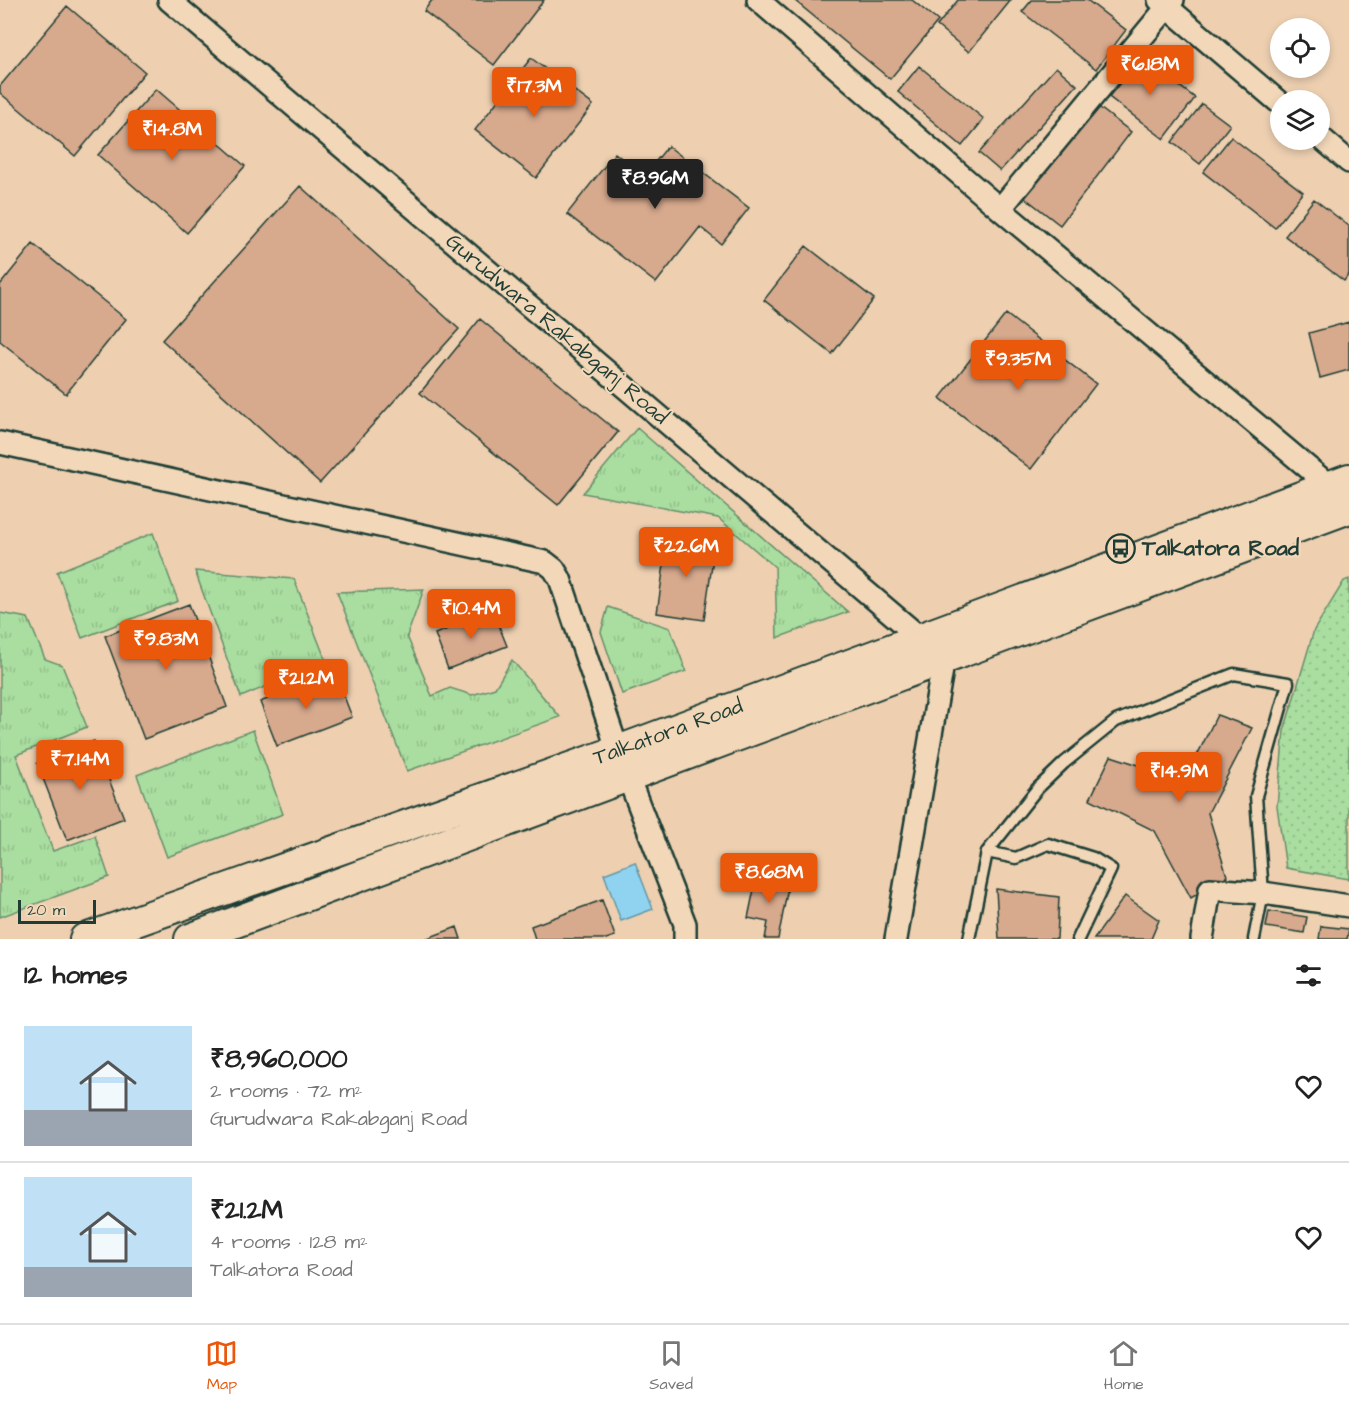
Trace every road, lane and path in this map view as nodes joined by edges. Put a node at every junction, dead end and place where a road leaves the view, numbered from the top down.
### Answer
1 (169, 0) edge
2 (758, 0) edge
3 (1166, 2) edge
4 (1270, 94) edge
5 (1330, 146) edge
6 (1349, 162) edge
7 (1000, 209) junction
8 (0, 443) edge
9 (1343, 492) edge
10 (933, 648) junction
11 (623, 763) junction
12 (987, 852) junction
13 (1263, 893) junction
14 (1349, 906) edge
15 (85, 939) edge
16 (190, 939) edge
17 (685, 939) edge
18 (896, 939) edge
19 (969, 939) edge
20 (1078, 939) edge
21 (1202, 939) edge
22 (1254, 939) edge

1 - 10 street, Gurudwara Rakabganj Road
2 - 7 street
3 - 4 street
3 - 7 street
5 - 6 street
7 - 9 street
8 - 11 street
9 - 10 street, Talkatora Road
10 - 11 street, Talkatora Road
10 - 18 street
11 - 15 street, Talkatora Road
11 - 16 street, Talkatora Road
11 - 17 street
12 - 13 lane
12 - 19 lane
12 - 20 lane
13 - 14 street
13 - 21 street
13 - 22 lane

